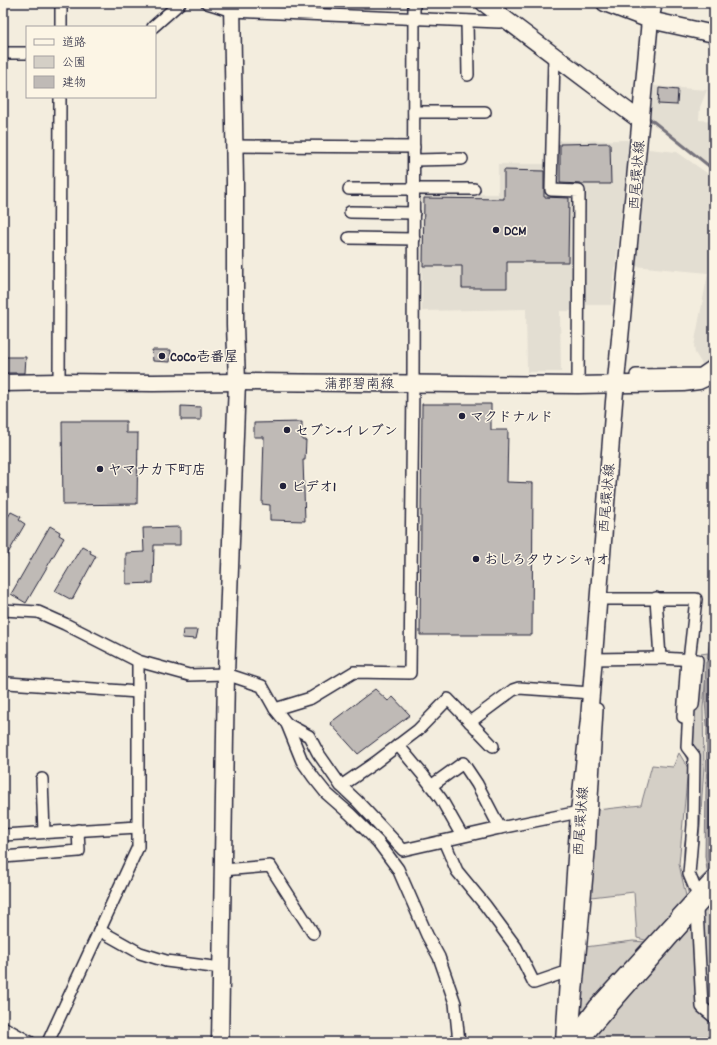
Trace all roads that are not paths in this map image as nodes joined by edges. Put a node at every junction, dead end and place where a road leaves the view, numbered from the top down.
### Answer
1 (61, 3) edge
2 (180, 3) edge
3 (207, 3) edge
4 (414, 3) edge
5 (484, 3) edge
6 (605, 3) edge
7 (654, 3) edge
8 (232, 7) edge
9 (414, 18) junction
10 (650, 20) junction
11 (467, 21) junction
12 (508, 21) junction
13 (61, 26) edge
14 (154, 26) edge
15 (714, 34) edge
16 (3, 53) edge
17 (26, 53) edge
18 (554, 56) junction
19 (468, 75) dead end
20 (60, 98) edge
21 (414, 112) junction
22 (484, 112) dead end
23 (641, 121) junction
24 (234, 146) junction
25 (414, 147) junction
26 (462, 159) dead end
27 (414, 160) junction
28 (349, 189) dead end
29 (414, 190) junction
30 (474, 190) dead end
31 (350, 212) dead end
32 (414, 213) junction
33 (349, 238) dead end
34 (414, 239) junction
35 (714, 365) edge
36 (714, 374) edge
37 (636, 375) dead end
38 (3, 382) edge
39 (59, 382) junction
40 (237, 382) junction
41 (413, 383) junction
42 (615, 384) junction
43 (578, 385) junction
44 (656, 598) junction
45 (601, 603) junction
46 (3, 610) edge
47 (660, 658) junction
48 (597, 659) junction
49 (691, 660) junction
50 (138, 661) junction
51 (226, 674) junction
52 (3, 684) edge
53 (138, 692) junction
54 (591, 693) junction
55 (275, 709) junction
56 (470, 722) junction
57 (287, 724) junction
58 (398, 745) junction
59 (493, 746) dead end
60 (681, 751) dead end
61 (42, 779) dead end
62 (341, 786) junction
63 (431, 786) junction
64 (580, 812) junction
65 (138, 827) junction
66 (500, 828) junction
67 (78, 830) junction
68 (44, 832) junction
69 (3, 834) edge
70 (462, 836) junction
71 (444, 841) junction
72 (3, 857) edge
73 (223, 870) junction
74 (714, 879) edge
75 (697, 900) junction
76 (99, 930) junction
77 (313, 933) dead end
78 (221, 968) junction
79 (570, 971) junction
80 (714, 1017) edge
81 (3, 1027) edge
82 (30, 1042) edge
83 (48, 1042) edge
84 (220, 1042) edge
85 (459, 1042) edge
86 (564, 1042) edge
87 (571, 1042) edge
88 (582, 1042) edge

1 - 13 street
2 - 14 street
3 - 8 street
4 - 9 street
5 - 12 main road
6 - 10 main road
7 - 10 main road, 西尾環状線
8 - 9 street
8 - 24 main road
9 - 11 street
9 - 21 street
10 - 15 main road
10 - 23 main road, 西尾環状線
11 - 12 street
11 - 19 street
12 - 18 main road
16 - 17 street
18 - 23 main road
18 - 43 street
20 - 39 street
21 - 22 street
21 - 25 street
23 - 42 main road, 西尾環状線
24 - 25 street
24 - 40 main road
25 - 27 street
26 - 27 street
27 - 29 street
28 - 29 street
29 - 30 street
29 - 32 street
31 - 32 street
32 - 34 street
33 - 34 street
34 - 41 street
35 - 37 street
36 - 42 main road, 蒲郡碧南線
38 - 39 main road, 蒲郡碧南線
39 - 40 main road, 蒲郡碧南線
40 - 41 main road, 蒲郡碧南線
40 - 51 main road
41 - 43 main road, 蒲郡碧南線
41 - 55 street
42 - 43 main road, 蒲郡碧南線
42 - 45 main road, 西尾環状線
44 - 45 street
44 - 47 street
44 - 49 street
45 - 48 main road, 西尾環状線
46 - 50 street
47 - 48 street
47 - 49 street
48 - 54 main road, 西尾環状線
48 - 75 street
49 - 60 street
49 - 75 street
50 - 51 street
50 - 53 street
51 - 55 street
51 - 73 main road
52 - 53 street
53 - 65 street
54 - 56 street
54 - 64 main road, 西尾環状線
55 - 57 street
56 - 58 street
56 - 59 street
57 - 62 street
57 - 85 street
58 - 62 street
58 - 63 street
61 - 68 street
62 - 71 street
63 - 66 street
63 - 70 street
64 - 66 street
64 - 79 main road, 西尾環状線
65 - 67 street
65 - 76 street
66 - 70 street
67 - 68 street
67 - 72 street
68 - 69 street
70 - 71 street
71 - 79 street
73 - 77 street
73 - 78 main road
74 - 75 main road
75 - 80 street
75 - 87 main road
75 - 88 street
76 - 78 street
76 - 83 street
78 - 84 main road
79 - 86 main road, 西尾環状線
81 - 82 street

